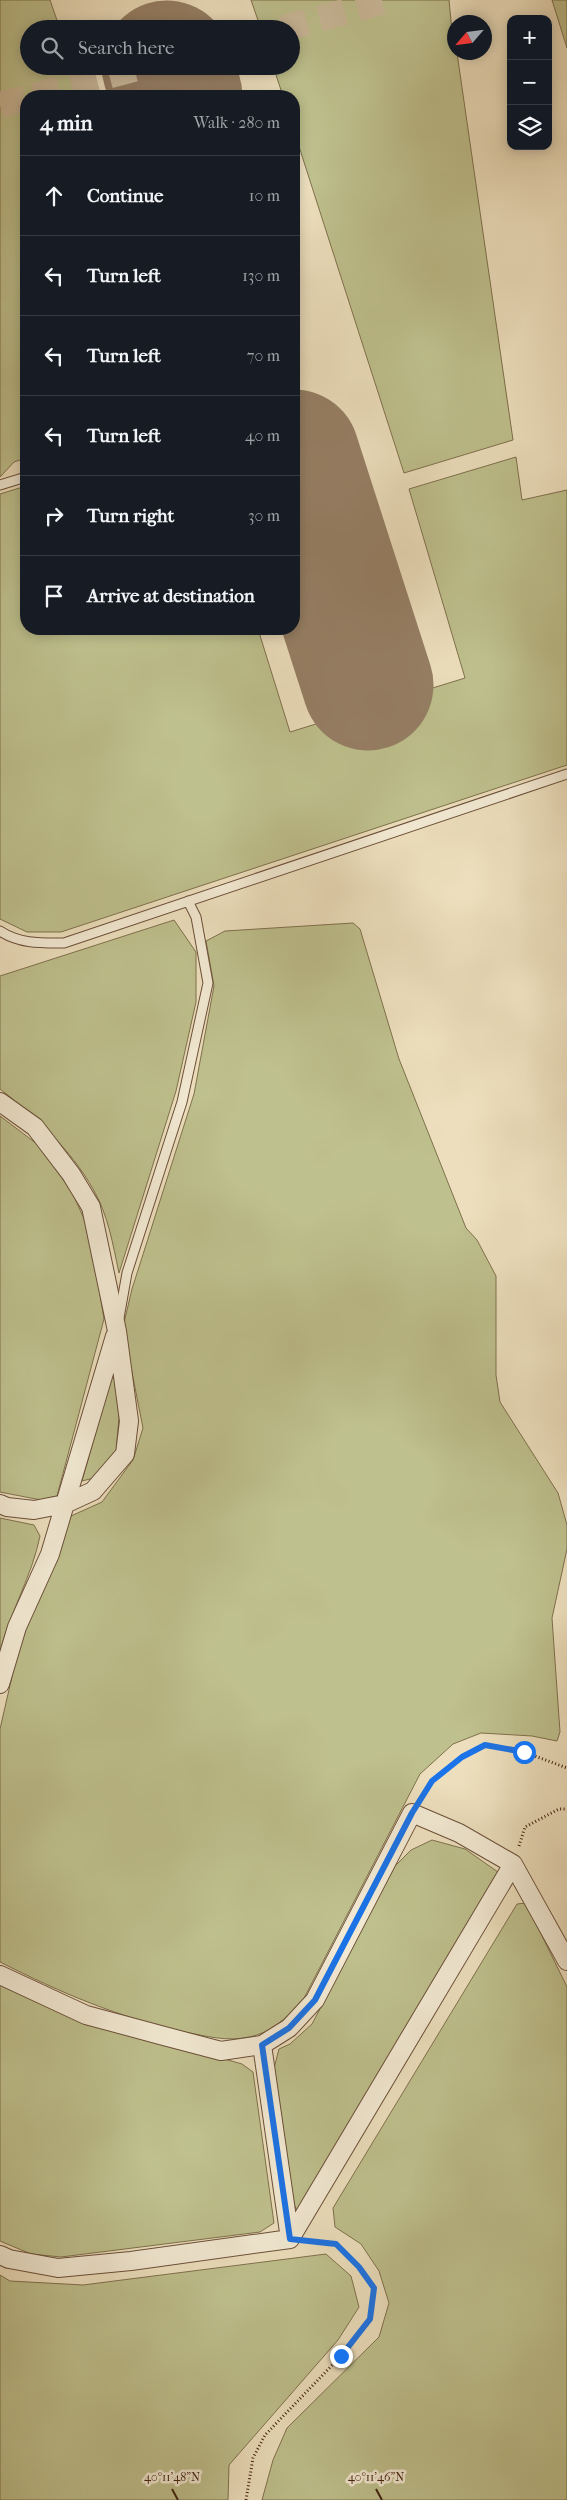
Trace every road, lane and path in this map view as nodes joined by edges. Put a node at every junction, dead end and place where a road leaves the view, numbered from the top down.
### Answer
1 (20, 479) edge
2 (0, 485) edge
3 (567, 774) edge
4 (188, 901) junction
5 (0, 932) edge
6 (0, 1102) edge
7 (117, 1331) junction
8 (0, 1504) edge
9 (65, 1504) junction
10 (0, 1684) edge
11 (567, 1768) edge
12 (567, 1809) edge
13 (412, 1813) junction
14 (513, 1864) junction
15 (567, 1960) edge
16 (0, 1975) edge
17 (262, 2045) junction
18 (290, 2239) junction
19 (0, 2255) edge
20 (246, 2500) edge

1 - 2 lane
3 - 4 lane
4 - 5 lane
4 - 7 lane
6 - 7 street
7 - 9 street
7 - 9 street
8 - 9 street
9 - 10 street
11 - 13 path
12 - 14 path
13 - 14 street
13 - 17 street
14 - 15 street
14 - 18 street
16 - 17 street
17 - 18 street
18 - 19 street
18 - 20 path

